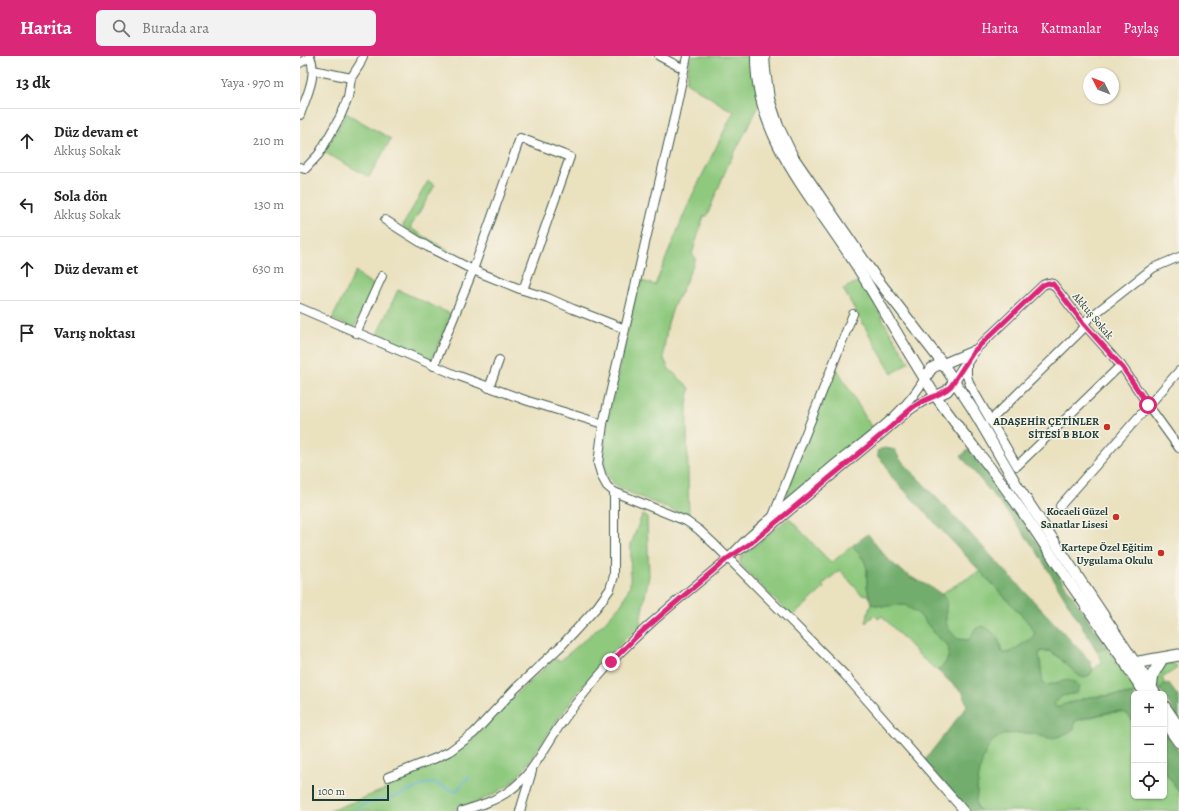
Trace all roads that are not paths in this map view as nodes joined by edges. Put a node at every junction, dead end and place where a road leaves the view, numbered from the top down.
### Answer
1 (363, 56) edge
2 (687, 56) edge
3 (756, 56) edge
4 (764, 56) edge
5 (310, 57) edge
6 (663, 57) edge
7 (300, 63) edge
8 (684, 69) junction
9 (313, 70) junction
10 (351, 78) junction
11 (300, 115) edge
12 (300, 167) edge
13 (386, 220) dead end
14 (1179, 257) edge
15 (472, 270) junction
16 (382, 276) dead end
17 (523, 290) junction
18 (300, 308) edge
19 (853, 314) dead end
20 (1085, 324) junction
21 (625, 329) junction
22 (356, 333) junction
23 (974, 351) junction
24 (498, 360) dead end
25 (967, 363) junction
26 (943, 364) junction
27 (1121, 365) junction
28 (434, 366) junction
29 (1179, 371) edge
30 (925, 378) junction
31 (954, 381) junction
32 (489, 388) junction
33 (936, 396) junction
34 (1148, 405) junction
35 (990, 421) junction
36 (603, 424) junction
37 (1179, 448) edge
38 (1017, 466) junction
39 (1013, 478) junction
40 (614, 492) junction
41 (1060, 506) dead end
42 (773, 517) junction
43 (728, 558) junction
44 (1179, 655) edge
45 (1162, 659) junction
46 (1134, 669) junction
47 (1150, 691) edge
48 (1151, 691) edge
49 (1167, 710) edge
50 (1167, 724) edge
51 (1179, 728) edge
52 (1179, 742) edge
53 (534, 766) junction
54 (388, 776) dead end
55 (462, 811) edge
56 (520, 811) edge
57 (964, 811) edge

1 - 10 street
2 - 8 street
3 - 30 main road
4 - 26 main road
5 - 7 street
5 - 9 street
6 - 8 street
8 - 21 street
9 - 10 street
9 - 11 street
10 - 12 street
13 - 15 street
14 - 20 street
15 - 17 street
15 - 17 street
15 - 28 street
16 - 22 street
17 - 21 street
18 - 22 street
19 - 42 street
20 - 23 street, Akkuş Sokak
20 - 27 street, Akkuş Sokak
20 - 35 street
21 - 36 street
22 - 28 street
23 - 25 main road
23 - 26 main road
24 - 32 street
25 - 31 main road
25 - 35 street
26 - 30 main road
26 - 31 main road
27 - 34 street, Akkuş Sokak
27 - 38 street
28 - 32 street
29 - 34 street
30 - 33 main road
30 - 42 street
31 - 33 main road
31 - 39 main road
32 - 36 street
33 - 43 street
33 - 46 main road
34 - 37 street, Akkuş Sokak
34 - 41 street
35 - 38 street
36 - 40 street
38 - 39 street
39 - 46 main road
40 - 43 street
40 - 54 street
42 - 43 street
43 - 53 street
43 - 57 street
44 - 45 highway
45 - 46 highway
45 - 48 highway
46 - 47 highway
49 - 51 highway
50 - 52 highway
53 - 55 street
53 - 56 street

